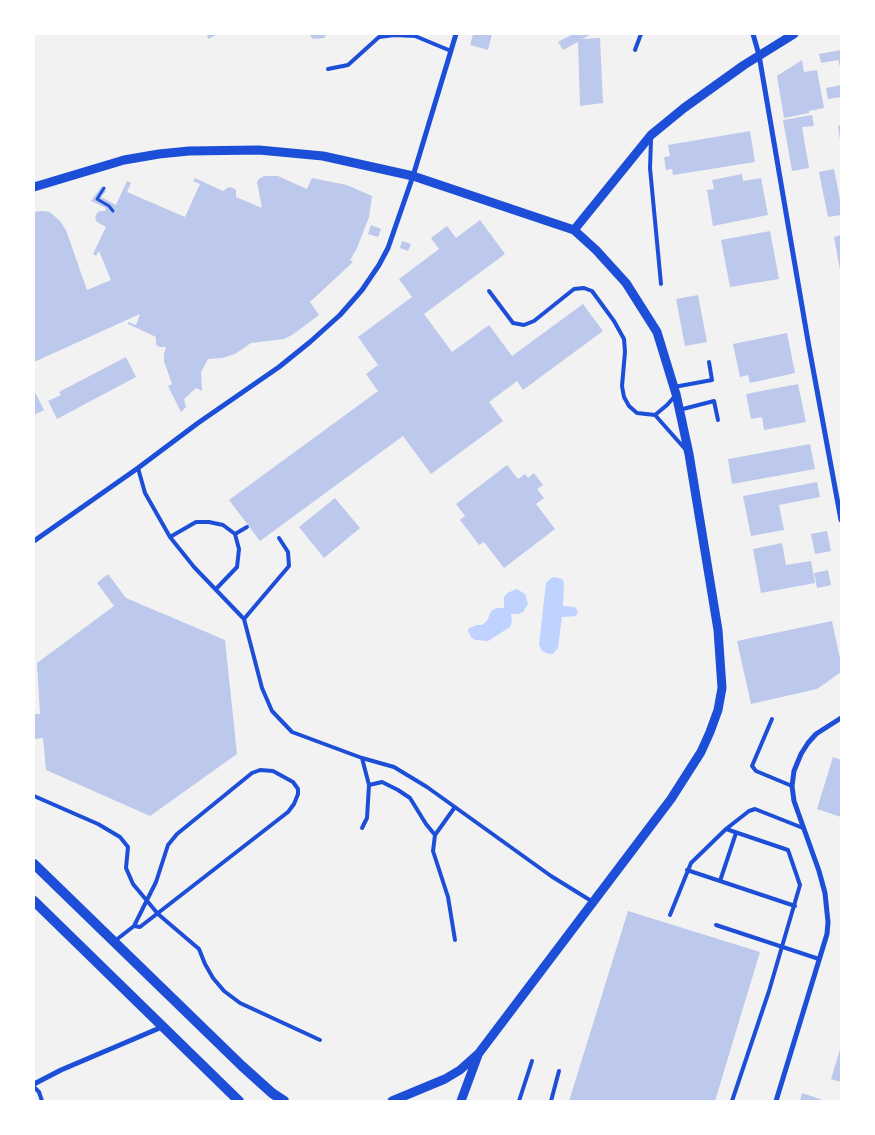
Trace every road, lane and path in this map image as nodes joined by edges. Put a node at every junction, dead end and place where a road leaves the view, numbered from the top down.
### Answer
1 (456, 34) edge
2 (641, 34) edge
3 (753, 34) edge
4 (794, 34) edge
5 (780, 37) edge
6 (635, 50) dead end
7 (451, 51) junction
8 (759, 55) junction
9 (328, 68) dead end
10 (651, 135) junction
11 (413, 176) junction
12 (34, 187) edge
13 (104, 188) dead end
14 (113, 211) dead end
15 (574, 230) junction
16 (661, 284) dead end
17 (489, 292) dead end
18 (709, 362) dead end
19 (675, 391) junction
20 (680, 410) junction
21 (654, 415) junction
22 (718, 420) dead end
23 (689, 454) junction
24 (138, 468) junction
25 (841, 520) edge
26 (247, 527) dead end
27 (235, 534) junction
28 (170, 537) junction
29 (279, 538) dead end
30 (34, 541) edge
31 (216, 589) junction
32 (244, 619) junction
33 (841, 718) edge
34 (772, 720) dead end
35 (362, 758) junction
36 (369, 785) junction
37 (792, 786) junction
38 (34, 796) edge
39 (455, 807) junction
40 (362, 828) dead end
41 (803, 828) junction
42 (726, 829) junction
43 (736, 832) junction
44 (435, 835) junction
45 (34, 864) edge
46 (687, 870) junction
47 (720, 881) junction
48 (34, 901) edge
49 (147, 901) junction
50 (593, 902) junction
51 (795, 906) junction
52 (158, 914) junction
53 (670, 915) dead end
54 (716, 925) dead end
55 (134, 926) junction
56 (456, 940) dead end
57 (114, 942) junction
58 (782, 947) junction
59 (819, 959) junction
60 (163, 1026) junction
61 (320, 1040) dead end
62 (479, 1053) junction
63 (532, 1061) dead end
64 (559, 1071) dead end
65 (34, 1086) edge
66 (42, 1101) edge
67 (239, 1101) edge
68 (284, 1101) edge
69 (392, 1101) edge
70 (461, 1101) edge
71 (519, 1101) edge
72 (551, 1101) edge
73 (732, 1101) edge
74 (776, 1101) edge

1 - 7 street
2 - 6 lane
3 - 8 street
4 - 5 street
5 - 8 street
7 - 9 lane
7 - 11 street
8 - 10 street
8 - 25 street
10 - 15 street
10 - 16 lane
11 - 12 street
11 - 15 street
11 - 24 street
13 - 14 path
15 - 19 street
17 - 21 lane
18 - 19 lane
19 - 20 street
19 - 21 lane
20 - 22 lane
20 - 23 street
21 - 23 lane
23 - 50 street
24 - 28 lane
24 - 30 street
26 - 27 lane
27 - 28 lane
27 - 31 lane
28 - 31 lane
29 - 32 lane
31 - 32 lane
32 - 35 lane
33 - 37 street
34 - 37 lane
35 - 36 lane
35 - 39 lane
36 - 40 lane
36 - 44 lane
37 - 41 street
38 - 49 lane
39 - 44 lane
39 - 50 lane
41 - 42 lane
41 - 59 street
42 - 43 lane
42 - 46 lane
43 - 47 lane
43 - 51 lane
44 - 56 lane
45 - 57 main road
46 - 47 lane
46 - 53 lane
47 - 51 lane
48 - 60 main road
49 - 52 lane
49 - 52 lane
49 - 55 lane
50 - 62 street
51 - 58 lane
52 - 55 lane
52 - 61 lane
54 - 58 lane
55 - 57 lane
57 - 68 main road
58 - 59 lane
58 - 73 lane
59 - 74 street
60 - 65 street
60 - 67 main road
62 - 69 street
62 - 70 street
63 - 71 lane
64 - 72 lane
65 - 66 lane

